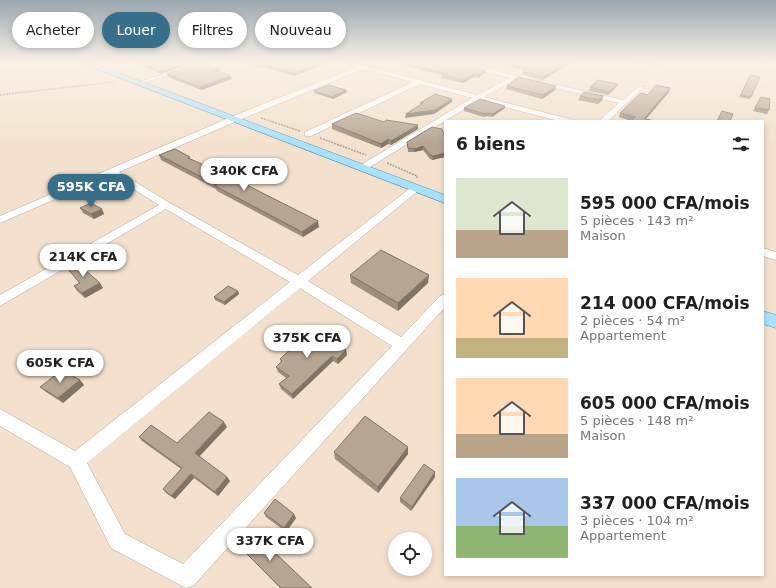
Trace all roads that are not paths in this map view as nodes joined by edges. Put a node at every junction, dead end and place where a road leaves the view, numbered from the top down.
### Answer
1 (160, 90) edge
2 (305, 90) edge
3 (401, 90) edge
4 (452, 90) edge
5 (493, 90) edge
6 (573, 90) edge
7 (637, 90) edge
8 (478, 97) junction
9 (624, 102) junction
10 (234, 119) junction
11 (563, 120) edge
12 (604, 120) edge
13 (308, 134) road end
14 (362, 168) junction
15 (112, 171) junction
16 (416, 188) junction
17 (444, 199) edge
18 (166, 205) junction
19 (0, 220) edge
20 (764, 252) edge
21 (776, 256) edge
22 (300, 282) junction
23 (444, 300) edge
24 (0, 301) edge
25 (764, 317) edge
26 (776, 322) edge
27 (402, 345) junction
28 (0, 417) edge
29 (76, 461) junction

1 - 10 main road
2 - 10 street
3 - 13 street
4 - 8 street
5 - 8 street
6 - 9 street
7 - 9 street
8 - 11 street
8 - 14 street
9 - 12 street
10 - 14 main road
10 - 15 street
14 - 16 main road
15 - 18 street
15 - 19 street
16 - 17 main road
16 - 22 street
18 - 22 street
18 - 24 street
20 - 21 street
22 - 27 street
22 - 29 street
23 - 27 street
25 - 26 main road
27 - 29 street
28 - 29 street

